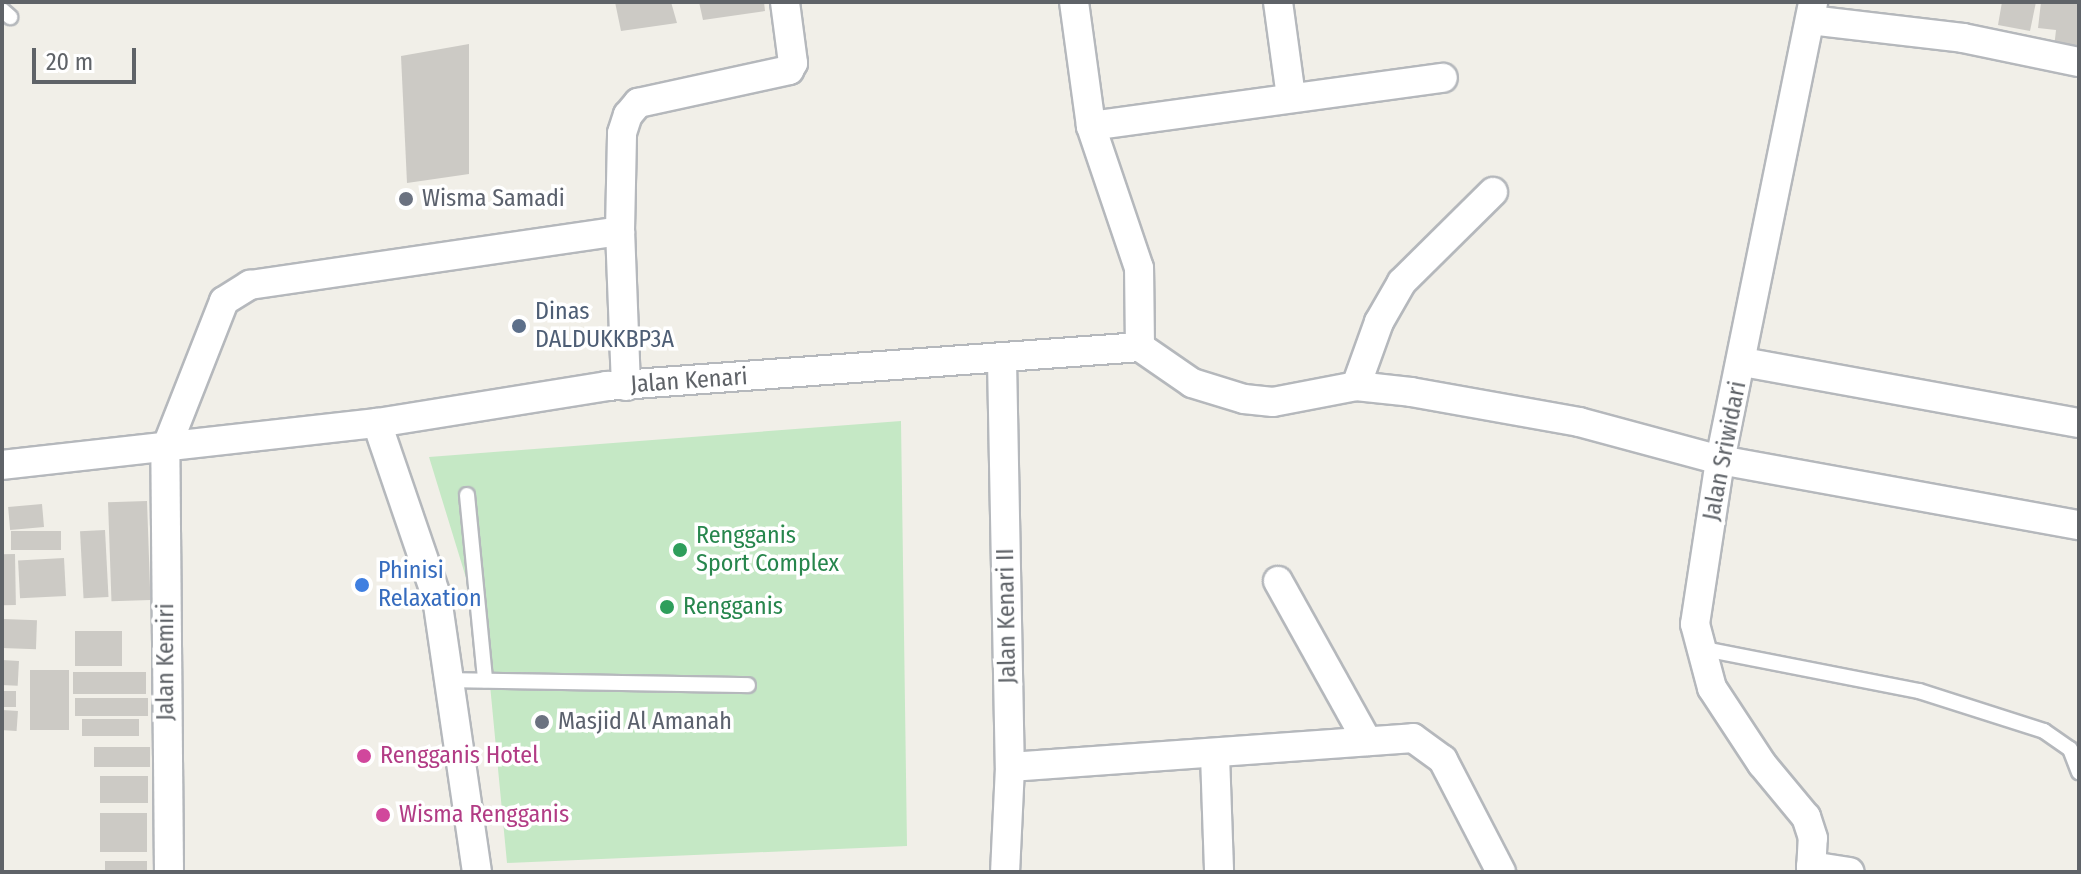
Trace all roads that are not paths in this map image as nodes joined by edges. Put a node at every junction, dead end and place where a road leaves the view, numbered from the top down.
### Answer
1 (785, 2) edge
2 (1074, 2) edge
3 (1278, 2) edge
4 (1811, 11) edge
5 (2079, 62) edge
6 (1443, 78) dead end
7 (1291, 97) junction
8 (1091, 126) junction
9 (1493, 192) dead end
10 (620, 231) junction
11 (1140, 347) junction
12 (1002, 360) junction
13 (1743, 362) junction
14 (626, 386) junction
15 (1356, 386) junction
16 (377, 423) junction
17 (2079, 423) edge
18 (165, 451) junction
19 (1720, 460) junction
20 (2, 465) edge
21 (467, 495) dead end
22 (2079, 525) edge
23 (1278, 581) dead end
24 (1698, 648) junction
25 (451, 680) junction
26 (485, 680) junction
27 (748, 685) dead end
28 (1367, 741) junction
29 (1215, 755) junction
30 (1010, 767) junction
31 (2079, 772) edge
32 (1811, 869) edge
33 (169, 872) edge
34 (477, 872) edge
35 (1005, 872) edge
36 (1219, 872) edge
37 (1501, 872) edge
38 (1850, 872) edge

1 - 10 street
2 - 8 street
3 - 7 street
4 - 5 street
4 - 13 street, Jalan Sriwidari
6 - 7 street
7 - 8 street
8 - 11 street
9 - 15 street
10 - 14 street
10 - 18 street
11 - 12 street, Jalan Kenari
11 - 15 street
12 - 14 street, Jalan Kenari
12 - 30 street, Jalan Kenari II
13 - 17 street
13 - 19 street, Jalan Sriwidari
14 - 16 street, Jalan Kenari
15 - 19 street
16 - 18 street, Jalan Kenari
16 - 25 street
18 - 20 street, Jalan Kenari
18 - 33 street, Jalan Kemiri
19 - 22 street
19 - 24 street, Jalan Sriwidari
21 - 26 lane
23 - 28 street
24 - 31 lane
24 - 32 street, Jalan Sriwidari
25 - 26 lane
25 - 34 street
26 - 27 lane
28 - 29 street
28 - 37 street
29 - 30 street
29 - 36 street
30 - 35 street, Jalan Kenari II
32 - 38 street

